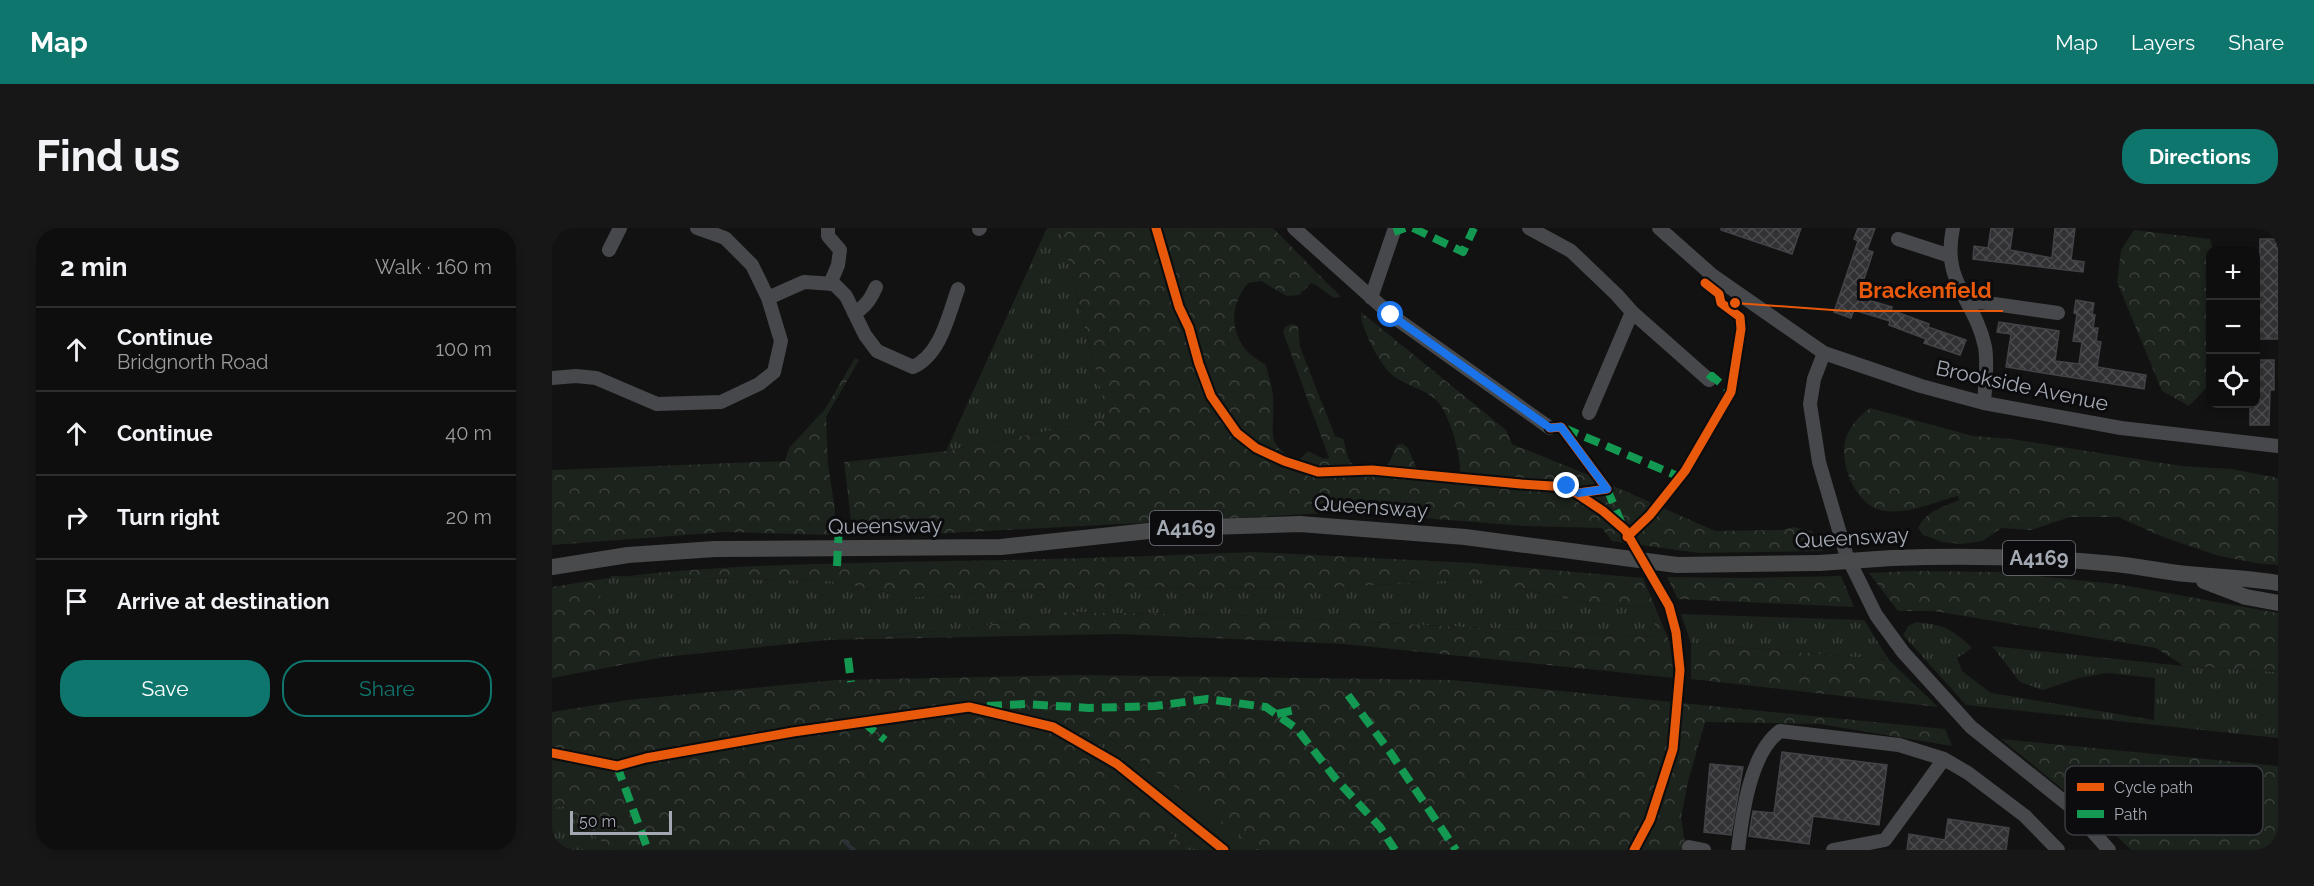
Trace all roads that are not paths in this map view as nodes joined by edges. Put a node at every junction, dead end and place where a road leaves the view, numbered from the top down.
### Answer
1 (620, 228) edge
2 (698, 228) edge
3 (828, 228) edge
4 (1294, 228) edge
5 (1395, 228) edge
6 (1529, 228) edge
7 (1659, 228) edge
8 (1953, 228) edge
9 (728, 233) edge
10 (1898, 239) dead end
11 (609, 250) dead end
12 (1950, 256) junction
13 (830, 284) junction
14 (876, 287) dead end
15 (958, 288) dead end
16 (768, 298) junction
17 (1371, 298) junction
18 (1968, 303) junction
19 (1632, 312) junction
20 (854, 313) junction
21 (2058, 313) dead end
22 (1824, 353) junction
23 (552, 378) edge
24 (1709, 380) dead end
25 (1984, 403) junction
26 (1589, 413) dead end
27 (1550, 428) dead end
28 (2278, 446) edge
29 (552, 567) edge
30 (2186, 574) junction
31 (2278, 583) edge
32 (2278, 603) edge
33 (1944, 759) junction
34 (2065, 802) edge
35 (2096, 835) edge
36 (1884, 845) edge
37 (1689, 847) dead end
38 (1704, 850) edge
39 (1738, 850) edge
40 (1833, 850) edge
41 (2058, 850) edge
42 (2109, 850) edge

1 - 11 street
2 - 9 street
3 - 13 street
4 - 17 street
5 - 17 street
6 - 19 street
7 - 22 street, Brookside Avenue
8 - 12 street
9 - 16 street
10 - 12 street
12 - 18 street
13 - 16 street
13 - 20 street
14 - 20 street
15 - 20 street
16 - 23 street
17 - 27 street
18 - 21 street
18 - 25 street
19 - 24 street
19 - 26 street
22 - 25 street, Brookside Avenue
22 - 34 street
25 - 28 street, Brookside Avenue
29 - 30 main road, Queensway / A4169, bridge
30 - 31 main road, Queensway / A4169
30 - 32 main road, Queensway / A4169
33 - 36 street
33 - 39 street
33 - 41 street
35 - 42 street
36 - 40 street
37 - 38 street

